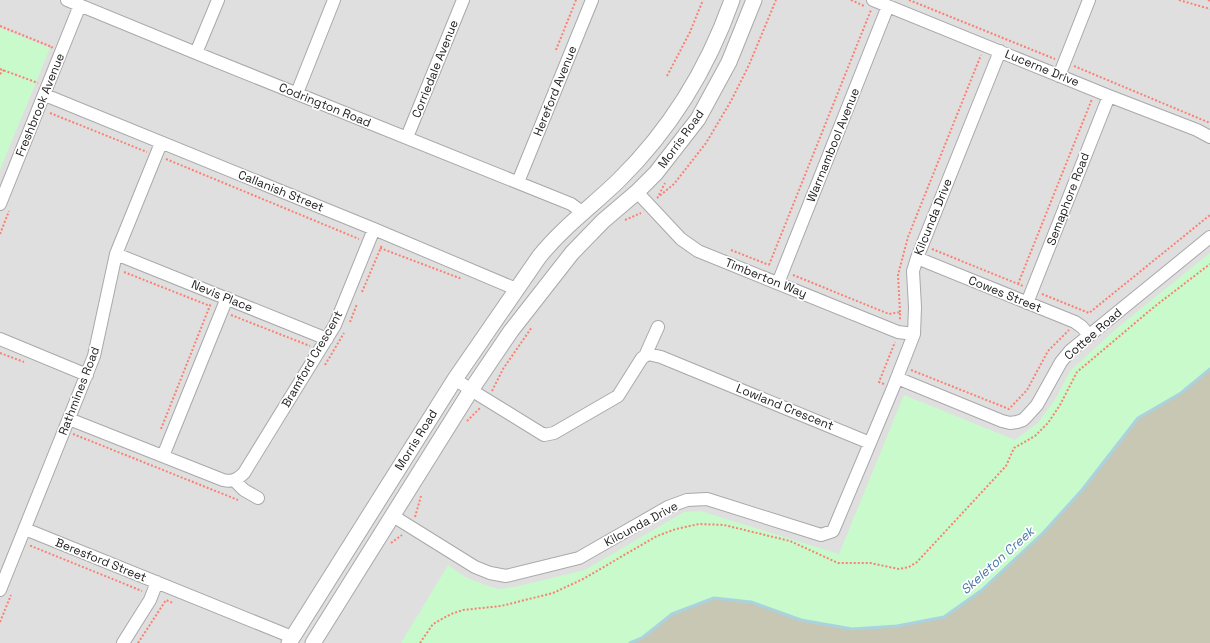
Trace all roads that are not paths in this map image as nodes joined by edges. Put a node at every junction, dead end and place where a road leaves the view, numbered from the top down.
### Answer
1 (67, 0) edge
2 (218, 0) edge
3 (334, 0) edge
4 (463, 0) edge
5 (592, 0) edge
6 (732, 0) edge
7 (754, 0) edge
8 (1089, 0) edge
9 (872, 4) edge
10 (80, 5) junction
11 (888, 6) junction
12 (1000, 52) junction
13 (196, 53) junction
14 (1059, 76) junction
15 (46, 91) junction
16 (297, 93) junction
17 (1108, 96) junction
18 (1210, 136) edge
19 (407, 137) junction
20 (161, 143) junction
21 (518, 182) junction
22 (637, 192) junction
23 (0, 204) edge
24 (582, 212) junction
25 (374, 229) junction
26 (1210, 237) edge
27 (551, 242) junction
28 (572, 253) junction
29 (116, 254) junction
30 (917, 258) junction
31 (778, 283) junction
32 (516, 289) junction
33 (227, 298) junction
34 (1027, 303) junction
35 (658, 327) dead end
36 (914, 334) junction
37 (1089, 335) junction
38 (327, 339) junction
39 (1, 340) edge
40 (645, 356) junction
41 (87, 375) junction
42 (454, 378) junction
43 (895, 383) junction
44 (471, 390) junction
45 (75, 421) junction
46 (870, 442) junction
47 (163, 456) junction
48 (235, 480) junction
49 (258, 498) dead end
50 (393, 516) junction
51 (30, 531) junction
52 (157, 582) junction
53 (0, 590) edge
54 (290, 640) edge
55 (123, 643) edge
56 (313, 643) edge

1 - 10 street, Codrington Road
2 - 13 street
3 - 16 street
4 - 19 street, Corriedale Avenue
5 - 21 street, Hereford Avenue
6 - 24 street, Morris Road
7 - 22 street, Morris Road
8 - 14 street
9 - 11 street, Lucerne Drive
10 - 13 street, Codrington Road
10 - 15 street, Freshbrook Avenue
11 - 12 street, Lucerne Drive
11 - 31 street, Warrnambool Avenue
12 - 14 street, Lucerne Drive
12 - 30 street, Kilcunda Drive
13 - 16 street, Codrington Road
14 - 17 street, Lucerne Drive
15 - 20 street, Callanish Street
15 - 23 street, Freshbrook Avenue
16 - 19 street, Codrington Road
17 - 18 street, Lucerne Drive
17 - 34 street, Semaphore Road
19 - 21 street, Codrington Road
20 - 25 street, Callanish Street
20 - 29 street, Rathmines Road
21 - 24 street, Codrington Road
22 - 28 street, Morris Road
22 - 31 street, Timberton Way
24 - 27 street, Morris Road
25 - 32 street, Callanish Street
25 - 38 street, Bramford Crescent
26 - 37 street, Cottee Road
27 - 28 street
27 - 32 street, Morris Road
28 - 44 street, Morris Road
29 - 33 street, Nevis Place
29 - 41 street, Rathmines Road
30 - 34 street, Cowes Street
30 - 36 street, Kilcunda Drive
31 - 36 street, Timberton Way
32 - 42 street, Morris Road
33 - 38 street, Nevis Place
33 - 47 street
34 - 37 street, Cowes Street
35 - 40 street
36 - 43 street, Kilcunda Drive
37 - 43 street, Cottee Road
38 - 48 street, Bramford Crescent
39 - 41 street
40 - 44 street
40 - 46 street, Lowland Crescent
41 - 45 street, Rathmines Road
42 - 44 street
42 - 54 street, Morris Road
43 - 46 street
44 - 50 street, Morris Road
45 - 47 street
45 - 51 street, Rathmines Road
46 - 50 street, Kilcunda Drive
47 - 48 street
48 - 49 street
50 - 56 street, Morris Road
51 - 52 street, Beresford Street
51 - 53 street, Rathmines Road
52 - 54 street, Beresford Street
52 - 55 street

